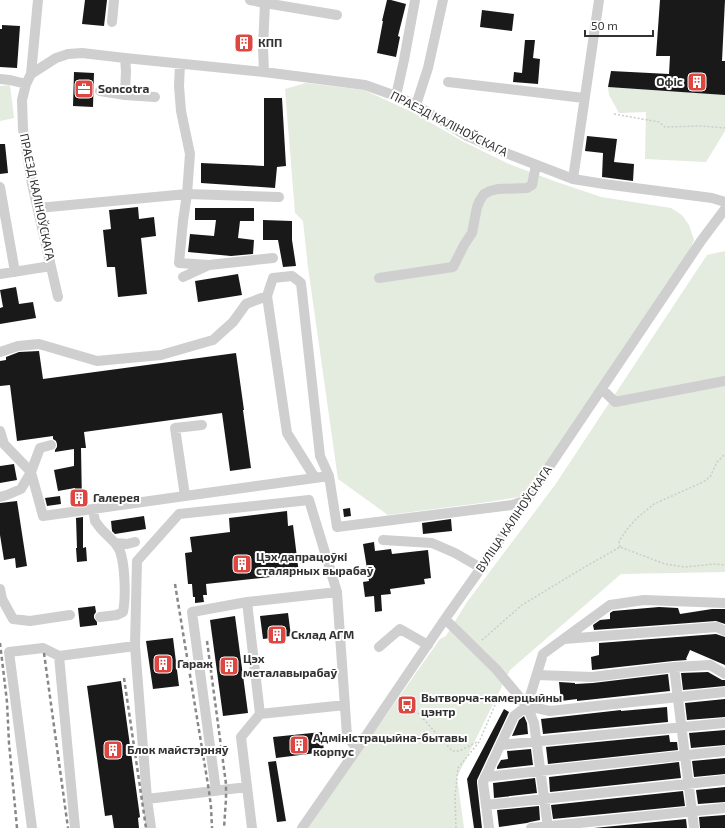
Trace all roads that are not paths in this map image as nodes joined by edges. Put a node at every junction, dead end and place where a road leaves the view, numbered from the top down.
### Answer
1 (38, 0) edge
2 (114, 0) edge
3 (250, 0) edge
4 (415, 0) edge
5 (443, 0) edge
6 (599, 0) edge
7 (265, 3) junction
8 (337, 15) dead end
9 (112, 22) dead end
10 (125, 58) junction
11 (180, 64) junction
12 (264, 72) junction
13 (31, 74) junction
14 (0, 79) edge
15 (448, 82) dead end
16 (26, 84) junction
17 (100, 91) dead end
18 (125, 94) junction
19 (396, 96) junction
20 (155, 97) dead end
21 (584, 98) junction
22 (416, 105) junction
23 (536, 165) junction
24 (573, 179) junction
25 (0, 187) edge
26 (187, 194) junction
27 (279, 197) dead end
28 (725, 202) edge
29 (38, 208) junction
30 (725, 209) edge
31 (273, 258) dead end
32 (209, 265) junction
33 (51, 266) junction
34 (15, 272) junction
35 (0, 274) edge
36 (183, 277) dead end
37 (379, 278) dead end
38 (267, 296) junction
39 (58, 297) dead end
40 (0, 352) edge
41 (725, 381) edge
42 (602, 389) junction
43 (202, 426) dead end
44 (0, 431) edge
45 (51, 445) dead end
46 (31, 472) junction
47 (329, 476) junction
48 (315, 478) junction
49 (185, 496) junction
50 (0, 497) edge
51 (527, 500) junction
52 (93, 509) junction
53 (383, 540) dead end
54 (135, 542) dead end
55 (115, 543) junction
56 (481, 568) junction
57 (0, 589) edge
58 (337, 592) junction
59 (247, 602) junction
60 (725, 603) edge
61 (70, 615) dead end
62 (100, 617) dead end
63 (445, 619) junction
64 (725, 630) edge
65 (563, 640) junction
66 (428, 645) junction
67 (135, 646) junction
68 (379, 647) dead end
69 (59, 656) junction
70 (674, 667) junction
71 (725, 674) edge
72 (537, 675) junction
73 (725, 692) edge
74 (678, 698) junction
75 (345, 705) junction
76 (527, 706) junction
77 (260, 714) junction
78 (725, 723) edge
79 (681, 727) junction
80 (536, 741) junction
81 (501, 745) junction
82 (357, 749) junction
83 (725, 751) edge
84 (685, 756) junction
85 (540, 771) junction
86 (485, 777) junction
87 (725, 780) edge
88 (688, 784) junction
89 (247, 787) junction
90 (216, 790) junction
91 (147, 799) junction
92 (544, 799) junction
93 (486, 805) junction
94 (725, 808) edge
95 (692, 811) junction
96 (548, 827) edge
97 (32, 828) edge
98 (75, 828) edge
99 (151, 828) edge
100 (252, 828) edge
101 (302, 828) edge
102 (489, 828) edge
103 (532, 828) edge
104 (694, 828) edge

1 - 13 street, ПРАЕЗД КАЛІНОЎСКАГА
2 - 9 street
3 - 7 street
4 - 19 street
5 - 22 street
6 - 21 street
7 - 8 street
7 - 12 street
10 - 11 street, ПРАЕЗД КАЛІНОЎСКАГА
10 - 13 street, ПРАЕЗД КАЛІНОЎСКАГА
10 - 18 street
11 - 12 street, ПРАЕЗД КАЛІНОЎСКАГА
11 - 26 street
12 - 19 street, ПРАЕЗД КАЛІНОЎСКАГА
13 - 16 street, ПРАЕЗД КАЛІНОЎСКАГА
14 - 16 street
15 - 21 street
16 - 29 street, ПРАЕЗД КАЛІНОЎСКАГА
17 - 18 street
18 - 20 street
19 - 22 street, ПРАЕЗД КАЛІНОЎСКАГА
21 - 24 street
22 - 23 street, ПРАЕЗД КАЛІНОЎСКАГА
23 - 24 street, ПРАЕЗД КАЛІНОЎСКАГА
23 - 37 street
24 - 28 street, ПРАЕЗД КАЛІНОЎСКАГА
25 - 34 street
26 - 27 street
26 - 29 street
26 - 32 street
29 - 33 street, ПРАЕЗД КАЛІНОЎСКАГА
30 - 42 street, ВУЛІЦА КАЛІНОЎСКАГА
31 - 32 street
32 - 36 street
33 - 34 street
33 - 39 street, ПРАЕЗД КАЛІНОЎСКАГА
34 - 35 street
38 - 40 street
38 - 47 street
38 - 48 street
41 - 42 street
42 - 51 street, ВУЛІЦА КАЛІНОЎСКАГА
43 - 49 street
44 - 46 street
45 - 46 street
46 - 50 street
46 - 52 street
47 - 48 street
47 - 51 street
48 - 49 street
49 - 52 street
51 - 56 street, ВУЛІЦА КАЛІНОЎСКАГА
52 - 55 street
53 - 56 street
54 - 55 street
55 - 62 street
56 - 63 street, ВУЛІЦА КАЛІНОЎСКАГА
57 - 61 street
58 - 59 street
58 - 67 street
58 - 75 street
59 - 77 street
59 - 90 street
60 - 65 street
63 - 66 street, ВУЛІЦА КАЛІНОЎСКАГА
63 - 76 street
64 - 65 street
65 - 72 street
66 - 68 street
66 - 82 street, ВУЛІЦА КАЛІНОЎСКАГА
67 - 69 street
67 - 91 street
69 - 97 street
69 - 98 street
70 - 71 street
70 - 72 street
70 - 74 street
72 - 76 street
73 - 74 street
74 - 76 street
74 - 79 street
75 - 77 street
75 - 82 street
76 - 80 street
76 - 81 street
77 - 89 street
78 - 79 street
79 - 80 street
79 - 84 street
80 - 81 street
80 - 85 street
81 - 86 street
82 - 101 street, ВУЛІЦА КАЛІНОЎСКАГА
83 - 84 street
84 - 85 street
84 - 88 street
85 - 86 street
85 - 92 street
86 - 93 street
87 - 88 street
88 - 92 street
88 - 95 street
89 - 90 street
89 - 100 street
90 - 91 street
91 - 99 street
92 - 93 street
92 - 96 street
93 - 102 street
94 - 95 street
95 - 96 street
95 - 104 street
96 - 103 street

